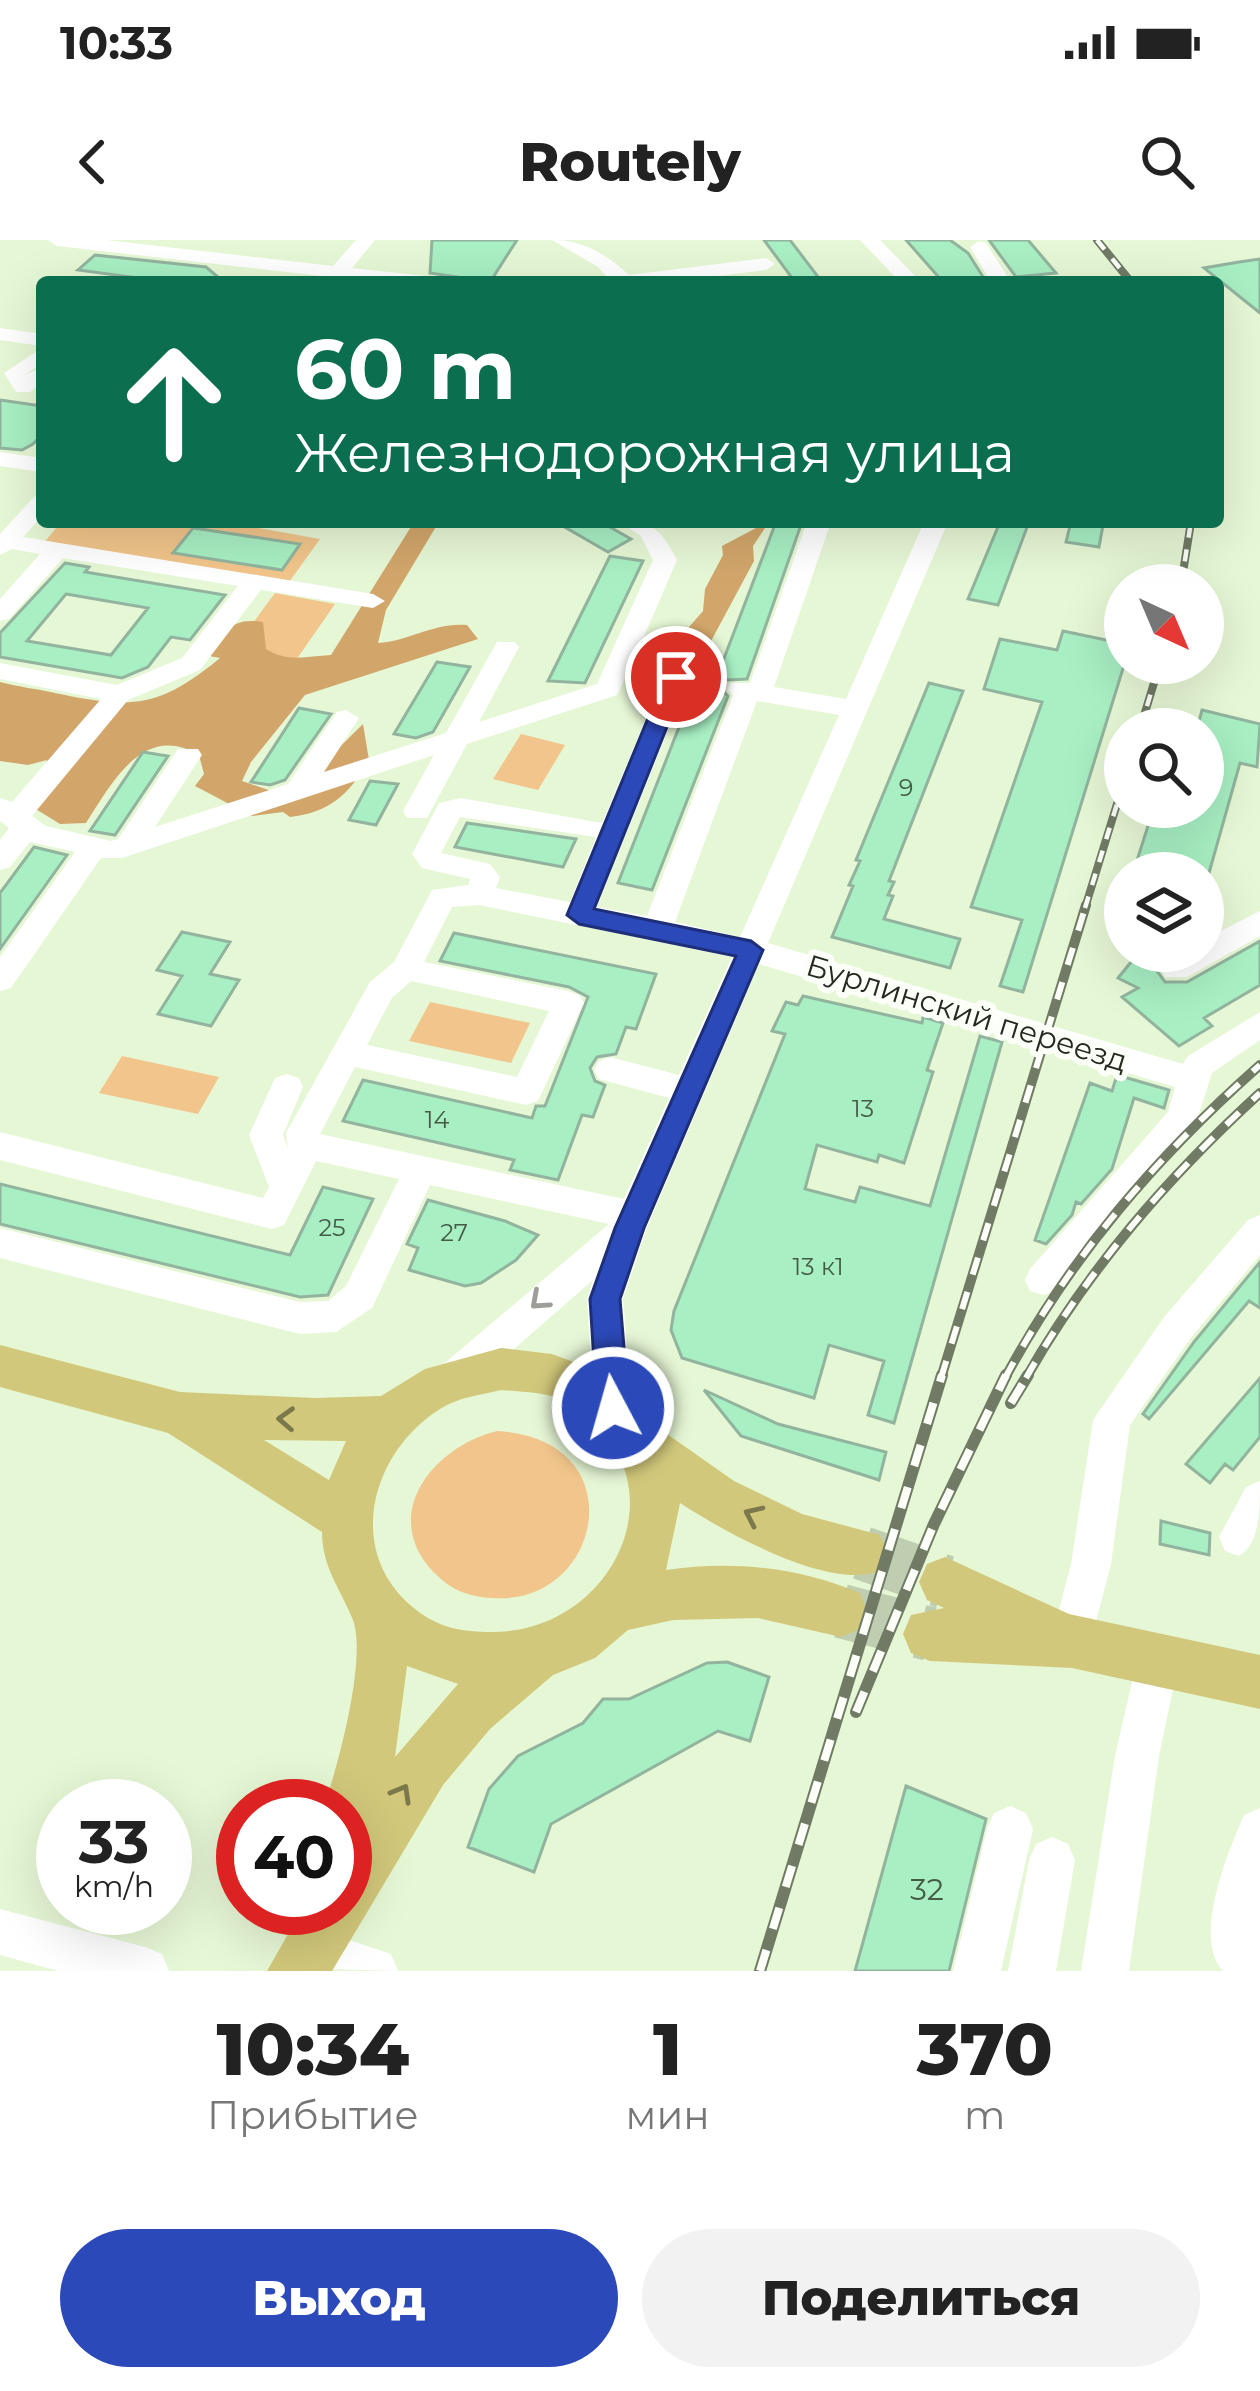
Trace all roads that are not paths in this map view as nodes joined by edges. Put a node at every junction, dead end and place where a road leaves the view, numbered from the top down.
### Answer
1 (57, 240) edge
2 (285, 240) edge
3 (365, 240) edge
4 (561, 240) edge
5 (750, 240) edge
6 (869, 240) edge
7 (91, 242) edge
8 (979, 247) dead end
9 (264, 262) junction
10 (766, 264) junction
11 (326, 274) edge
12 (251, 276) edge
13 (618, 276) edge
14 (664, 276) edge
15 (774, 276) edge
16 (905, 276) edge
17 (997, 276) edge
18 (0, 334) edge
19 (36, 339) edge
20 (36, 358) edge
21 (22, 388) edge
22 (0, 459) edge
23 (36, 464) edge
24 (36, 510) edge
25 (643, 528) edge
26 (816, 528) edge
27 (933, 528) edge
28 (10, 546) edge
29 (57, 550) junction
30 (254, 582) junction
31 (373, 601) dead end
32 (0, 614) edge
33 (506, 647) dead end
34 (618, 667) junction
35 (0, 671) edge
36 (676, 677) junction
37 (738, 689) junction
38 (119, 694) junction
39 (854, 710) junction
40 (346, 718) dead end
41 (457, 738) junction
42 (188, 755) dead end
43 (298, 790) junction
44 (417, 812) dead end
45 (14, 816) edge
46 (592, 829) dead end
47 (128, 846) junction
48 (94, 848) junction
49 (0, 860) edge
50 (478, 895) junction
51 (579, 915) junction
52 (1260, 922) edge
53 (657, 928) junction
54 (1224, 942) edge
55 (751, 950) junction
56 (405, 969) junction
57 (0, 980) edge
58 (1260, 1024) edge
59 (346, 1053) junction
60 (610, 1070) dead end
61 (1193, 1080) junction
62 (287, 1088) dead end
63 (689, 1090) junction
64 (0, 1145) edge
65 (308, 1145) junction
66 (421, 1168) junction
67 (286, 1187) junction
68 (633, 1222) junction
69 (1260, 1230) edge
70 (0, 1243) edge
71 (1043, 1280) dead end
72 (0, 1366) edge
73 (453, 1379) junction
74 (180, 1414) junction
75 (391, 1418) junction
76 (626, 1426) junction
77 (1260, 1500) edge
78 (346, 1519) junction
79 (1241, 1540) edge
80 (945, 1582) tunnel mouth
81 (618, 1607) junction
82 (380, 1613) junction
83 (930, 1634) tunnel mouth
84 (1072, 1641) junction
85 (538, 1657) junction
86 (1158, 1660) junction
87 (1260, 1682) edge
88 (363, 1779) edge
89 (1010, 1829) dead end
90 (1260, 1831) edge
91 (372, 1846) edge
92 (1052, 1860) dead end
93 (0, 1932) edge
94 (310, 1942) edge
95 (145, 1971) edge
96 (374, 1971) edge
97 (977, 1971) edge
98 (1032, 1971) edge
99 (1106, 1971) edge
100 (1256, 1971) edge

1 - 7 street
2 - 9 street
3 - 11 street
4 - 13 street
5 - 10 street
6 - 16 street
7 - 9 street
8 - 17 street
9 - 11 street
9 - 12 street
10 - 14 street
10 - 15 street
18 - 19 street
20 - 21 street
22 - 23 street
24 - 28 street
25 - 34 street
26 - 37 street
27 - 39 street
28 - 29 street
29 - 30 street
29 - 32 street
30 - 31 street
30 - 38 street
33 - 41 street
34 - 36 street
34 - 41 street
35 - 38 street
36 - 37 street
36 - 51 street
37 - 39 street
37 - 53 street
38 - 45 street
39 - 55 street
40 - 43 street
41 - 43 street
41 - 44 street
42 - 47 street
43 - 47 street
45 - 48 street
45 - 49 street
46 - 50 street
47 - 48 street
48 - 57 street
50 - 51 street, Бурлинский переезд
50 - 56 street, Бурлинский переезд
51 - 53 street, Бурлинский переезд
52 - 54 street
53 - 55 street, Бурлинский переезд
55 - 61 street, Бурлинский переезд
55 - 63 street
56 - 59 street
56 - 59 street
58 - 61 street
59 - 65 street
60 - 63 street
61 - 71 street
62 - 67 street
63 - 68 street
64 - 67 street
65 - 66 street
65 - 67 street
66 - 68 street
66 - 70 street
68 -> 73 street
68 - 76 street
69 - 84 street
72 - 74 main road
73 - 75 main road
73 - 76 main road
75 -> 74 main road
74 - 78 main road
75 - 78 main road
76 - 81 main road
81 -> 76 main road
77 - 79 street
78 - 82 main road
80 - 84 main road
81 - 85 main road
82 - 85 main road
82 - 88 main road
83 - 84 main road
84 - 86 main road
91 -> 85 main road
86 - 87 main road
86 - 99 street
89 - 97 street
90 - 100 street
92 - 98 street
93 - 95 street
94 - 96 street

